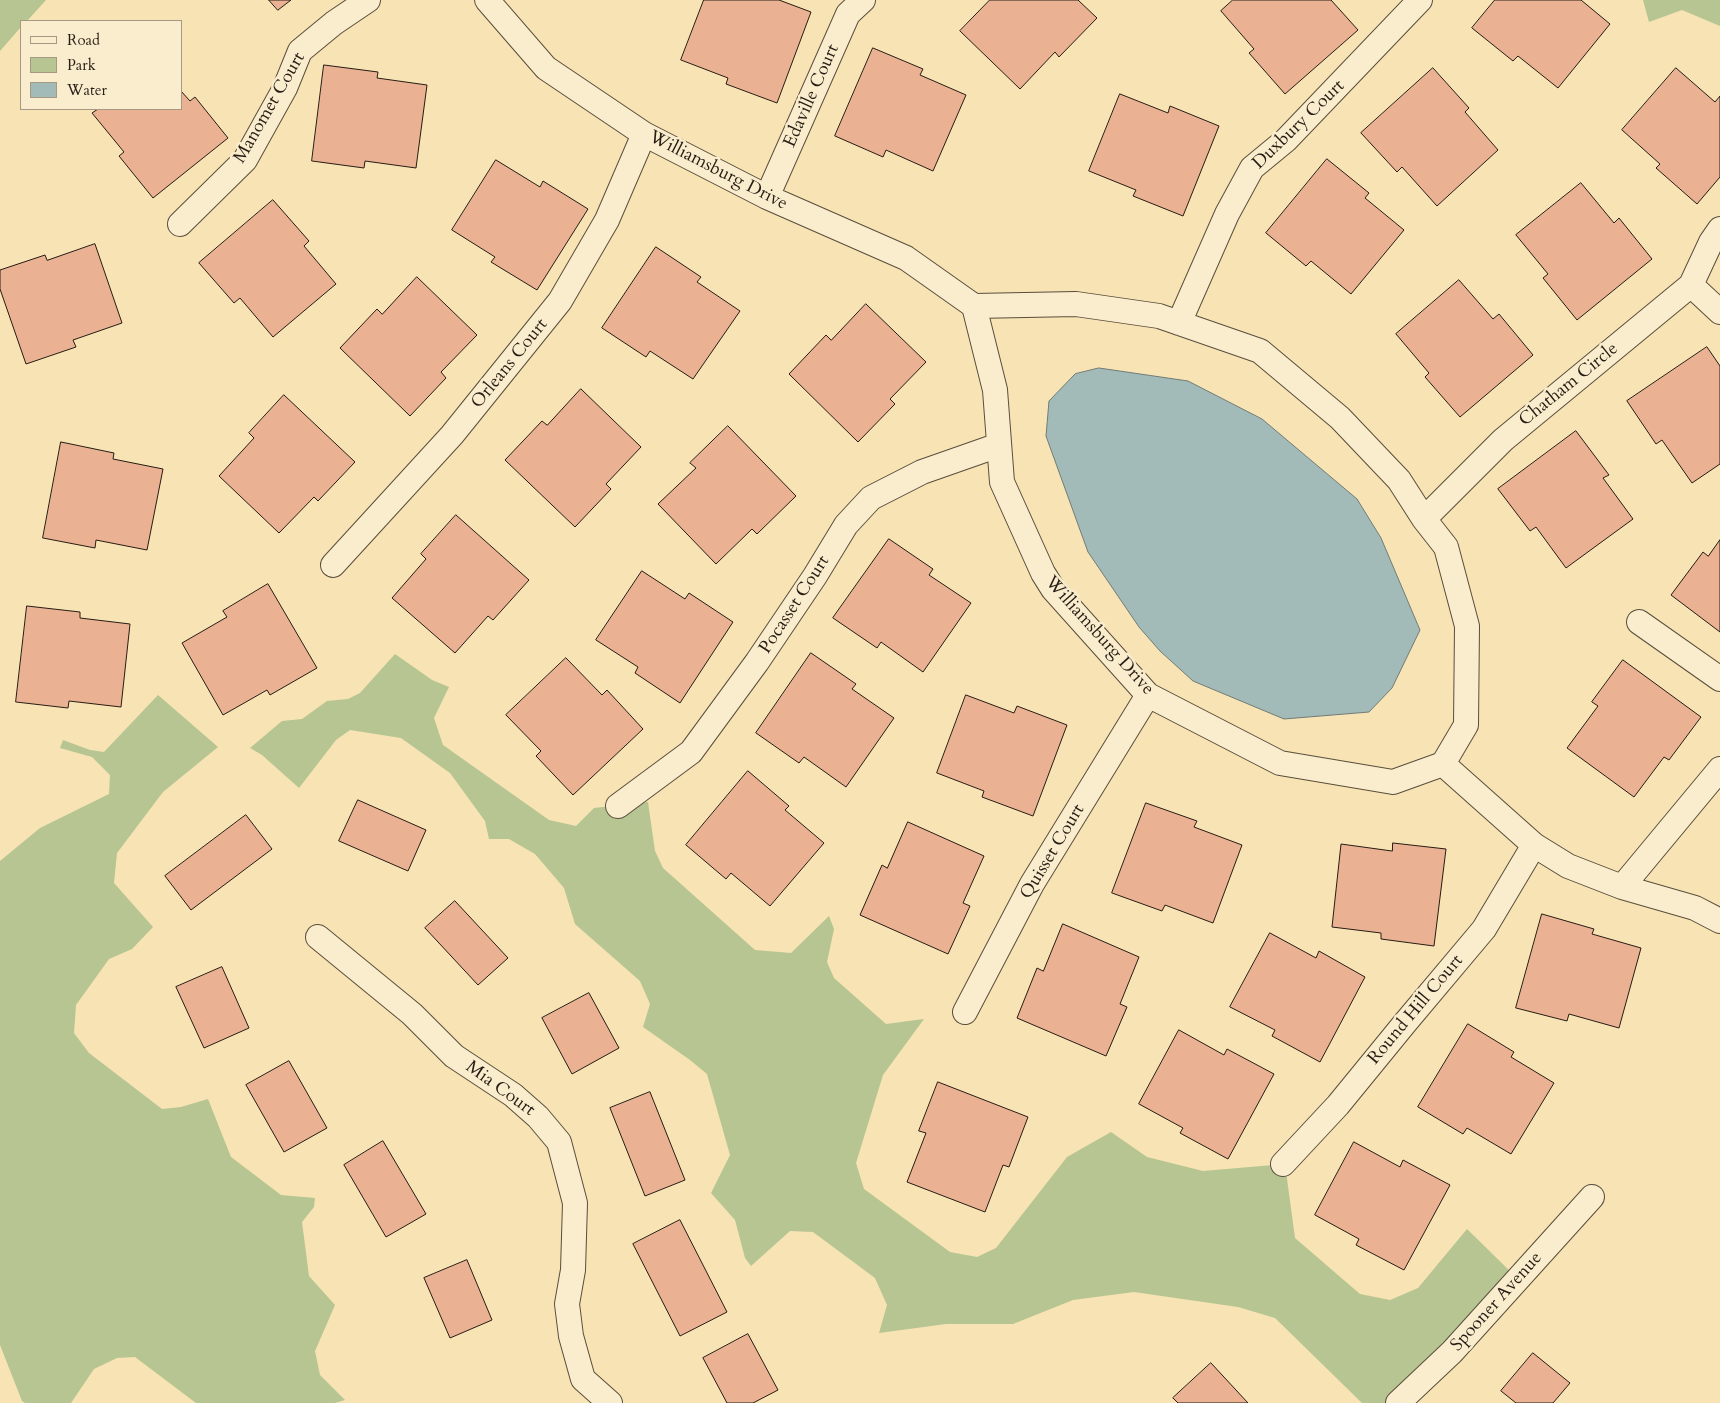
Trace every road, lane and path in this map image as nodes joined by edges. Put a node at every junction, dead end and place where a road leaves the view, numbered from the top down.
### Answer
1 (368, 0) edge
2 (487, 0) edge
3 (863, 0) edge
4 (1420, 0) edge
5 (644, 134) junction
6 (767, 197) junction
7 (180, 224) dead end
8 (1720, 229) edge
9 (1691, 285) junction
10 (974, 306) junction
11 (1720, 312) edge
12 (1179, 323) junction
13 (999, 445) junction
14 (1424, 519) junction
15 (333, 565) dead end
16 (1639, 622) dead end
17 (1720, 679) edge
18 (1148, 695) junction
19 (1443, 764) junction
20 (1720, 769) edge
21 (618, 806) dead end
22 (1534, 845) junction
23 (1622, 887) junction
24 (1720, 921) edge
25 (318, 937) dead end
26 (965, 1012) dead end
27 (1283, 1164) dead end
28 (1592, 1197) dead end
29 (610, 1403) edge
30 (1398, 1403) edge

1 - 7 street, Manomet Court
2 - 5 street, Williamsburg Drive
3 - 6 street, Edaville Court
4 - 12 street, Duxbury Court
5 - 6 street, Williamsburg Drive
5 - 15 street, Orleans Court
6 - 10 street, Williamsburg Drive
8 - 9 street
9 - 11 street
9 - 14 street, Chatham Circle
10 - 12 street
10 - 13 street, Williamsburg Drive
12 - 14 street
13 - 18 street, Williamsburg Drive
13 - 21 street, Pocasset Court
14 - 19 street
16 - 17 street
18 - 19 street, Williamsburg Drive
18 - 26 street, Quisset Court
19 - 22 street
20 - 23 street
22 - 23 street
22 - 27 street, Round Hill Court
23 - 24 street
25 - 29 street, Mia Court
28 - 30 street, Spooner Avenue

